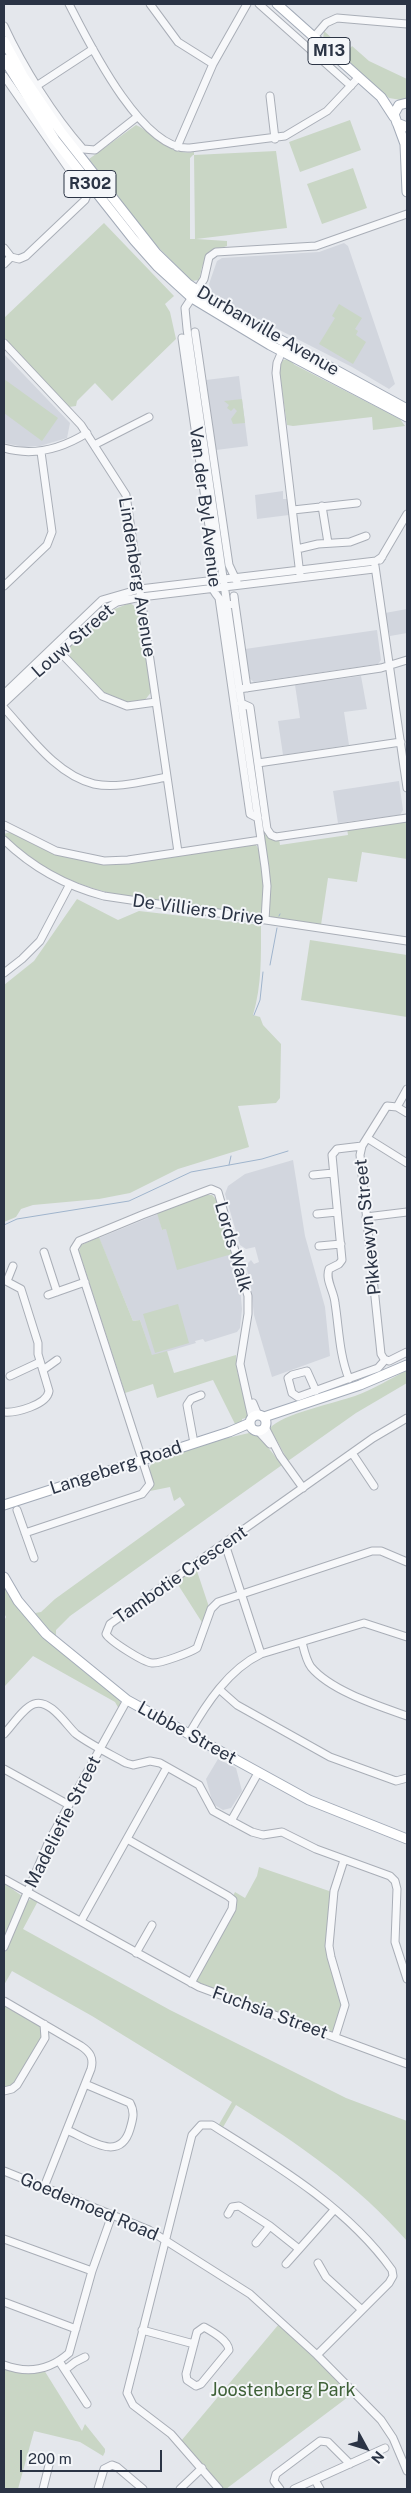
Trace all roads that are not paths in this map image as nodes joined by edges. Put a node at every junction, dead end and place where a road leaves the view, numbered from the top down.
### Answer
1 (71, 4) edge
2 (150, 4) edge
3 (247, 4) edge
4 (259, 4) edge
5 (277, 4) edge
6 (407, 24) edge
7 (4, 26) edge
8 (314, 37) junction
9 (4, 41) edge
10 (93, 48) junction
11 (4, 59) edge
12 (213, 64) junction
13 (4, 76) edge
14 (359, 77) junction
15 (38, 84) junction
16 (351, 86) junction
17 (270, 96) dead end
18 (381, 97) junction
19 (403, 104) edge
20 (137, 118) junction
21 (400, 123) edge
22 (275, 139) junction
23 (406, 140) edge
24 (177, 147) junction
25 (407, 192) edge
26 (407, 214) edge
27 (4, 248) edge
28 (11, 258) junction
29 (4, 264) edge
30 (194, 294) junction
31 (195, 332) dead end
32 (182, 338) dead end
33 (4, 343) edge
34 (284, 348) junction
35 (197, 370) junction
36 (407, 409) edge
37 (407, 416) edge
38 (149, 417) dead end
39 (87, 433) junction
40 (94, 445) junction
41 (4, 448) edge
42 (41, 452) junction
43 (357, 503) dead end
44 (322, 506) junction
45 (293, 510) junction
46 (407, 514) edge
47 (366, 536) dead end
48 (328, 543) junction
49 (297, 549) junction
50 (377, 562) junction
51 (300, 574) junction
52 (237, 582) junction
53 (224, 583) junction
54 (211, 584) junction
55 (4, 586) edge
56 (141, 593) junction
57 (227, 605) junction
58 (56, 648) junction
59 (407, 660) edge
60 (390, 666) junction
61 (243, 688) junction
62 (4, 694) edge
63 (156, 702) junction
64 (241, 702) junction
65 (4, 703) edge
66 (4, 708) edge
67 (401, 742) junction
68 (258, 763) junction
69 (167, 777) junction
70 (407, 788) edge
71 (258, 818) junction
72 (407, 818) edge
73 (4, 825) edge
74 (4, 840) edge
75 (261, 840) junction
76 (178, 852) junction
77 (70, 884) junction
78 (265, 920) junction
79 (407, 941) edge
80 (4, 972) edge
81 (407, 1089) edge
82 (397, 1107) junction
83 (407, 1114) edge
84 (367, 1138) junction
85 (362, 1146) junction
86 (407, 1163) edge
87 (333, 1172) junction
88 (313, 1175) dead end
89 (337, 1212) junction
90 (407, 1212) edge
91 (317, 1214) dead end
92 (366, 1216) junction
93 (341, 1244) junction
94 (319, 1246) dead end
95 (44, 1252) dead end
96 (13, 1266) dead end
97 (5, 1281) edge
98 (85, 1282) junction
99 (58, 1292) junction
100 (48, 1295) dead end
101 (407, 1352) edge
102 (57, 1360) dead end
103 (385, 1360) junction
104 (407, 1365) edge
105 (41, 1366) junction
106 (10, 1376) dead end
107 (349, 1379) junction
108 (316, 1391) junction
109 (200, 1395) dead end
110 (4, 1412) edge
111 (407, 1418) edge
112 (258, 1423) junction
113 (194, 1443) junction
114 (352, 1453) junction
115 (143, 1460) junction
116 (374, 1486) dead end
117 (303, 1488) junction
118 (4, 1506) edge
119 (17, 1510) dead end
120 (25, 1533) junction
121 (225, 1544) junction
122 (34, 1558) dead end
123 (407, 1560) edge
124 (4, 1577) edge
125 (242, 1594) junction
126 (407, 1637) edge
127 (302, 1642) junction
128 (261, 1654) junction
129 (220, 1690) junction
130 (127, 1700) junction
131 (407, 1716) edge
132 (4, 1734) edge
133 (188, 1734) junction
134 (101, 1748) junction
135 (167, 1767) junction
136 (4, 1769) edge
137 (258, 1773) junction
138 (407, 1778) edge
139 (69, 1805) junction
140 (231, 1821) junction
141 (127, 1839) junction
142 (407, 1839) edge
143 (344, 1860) junction
144 (4, 1879) edge
145 (26, 1892) junction
146 (81, 1921) junction
147 (152, 1924) dead end
148 (4, 1946) edge
149 (136, 1953) junction
150 (407, 1979) edge
151 (191, 1983) junction
152 (4, 2001) edge
153 (44, 2024) junction
154 (335, 2036) junction
155 (407, 2064) edge
156 (85, 2084) junction
157 (4, 2091) edge
158 (67, 2130) junction
159 (4, 2171) edge
160 (44, 2187) junction
161 (334, 2210) junction
162 (228, 2214) dead end
163 (112, 2215) junction
164 (270, 2226) junction
165 (4, 2239) edge
166 (166, 2240) junction
167 (256, 2243) dead end
168 (299, 2249) junction
169 (286, 2264) dead end
170 (318, 2264) dead end
171 (92, 2271) junction
172 (4, 2302) edge
173 (362, 2310) junction
174 (76, 2330) junction
175 (142, 2330) junction
176 (194, 2344) junction
177 (317, 2355) junction
178 (85, 2358) dead end
179 (60, 2361) junction
180 (4, 2365) edge
181 (66, 2369) junction
182 (87, 2404) dead end
183 (384, 2448) dead end
184 (50, 2461) dead end
185 (350, 2464) junction
186 (202, 2468) junction
187 (407, 2471) edge
188 (315, 2480) junction
189 (43, 2489) edge
190 (98, 2489) edge
191 (143, 2489) edge
192 (180, 2489) edge
193 (219, 2489) edge
194 (280, 2489) edge
195 (294, 2489) edge
196 (320, 2489) edge

1 - 10 street
2 - 12 street
3 - 12 street
4 - 16 street
5 - 8 main road, M13
6 - 8 street
7 - 15 street
8 - 14 main road, M13
9 - 30 main road, Durbanville Avenue / R302
10 - 15 street
10 - 20 street
11 - 30 main road, Durbanville Avenue / R302
12 - 24 street
13 - 28 street
14 - 16 street
14 - 18 main road, M13
15 - 20 street
16 - 22 street
17 - 22 street
18 - 19 main road, M13
18 - 21 main road, M13
19 - 21 main road, M13
20 - 24 street
21 - 23 main road, M13
22 - 24 street
23 - 25 main road, M13
26 - 30 street, Van der Byl Avenue
27 - 28 street
28 - 29 street
30 - 34 main road, Durbanville Avenue / R302
30 - 35 street, Van der Byl Avenue
31 - 35 street
32 - 54 street, Van der Byl Avenue
33 - 39 street, Lindenberg Avenue
34 - 36 main road, Durbanville Avenue / R302
34 - 37 main road, Durbanville Avenue / R302
34 - 45 street
35 - 52 street
35 - 53 street, Van der Byl Avenue
38 - 40 street
39 - 40 street, Lindenberg Avenue
39 - 42 street
40 - 56 street, Lindenberg Avenue
41 - 42 street
42 - 55 street
43 - 44 street
44 - 45 street
44 - 48 street
45 - 49 street
46 - 50 street
47 - 48 street
48 - 49 street
49 - 51 street
50 - 51 street, Louw Street
50 - 60 street
51 - 52 street, Louw Street
52 - 53 street, Louw Street
53 - 54 street, Louw Street
53 - 57 street, Van der Byl Avenue
54 - 56 street, Louw Street
54 - 71 street, Van der Byl Avenue
56 - 58 street, Louw Street
56 - 63 street, Lindenberg Avenue
57 - 61 street, Van der Byl Avenue
57 - 61 street
58 - 62 street, Louw Street
58 - 63 street
58 - 65 street, Louw Street
59 - 60 street
60 - 61 street
60 - 67 street
61 - 64 street, Van der Byl Avenue
63 - 69 street, Lindenberg Avenue
64 - 68 street, Van der Byl Avenue
64 - 71 street, Van der Byl Avenue
66 - 69 street
67 - 68 street
67 - 70 street
68 - 72 street, Van der Byl Avenue
69 - 76 street, Lindenberg Avenue
71 - 75 street, Van der Byl Avenue
73 - 76 street
74 - 77 street, De Villiers Drive
75 - 76 street
75 - 78 street, Van der Byl Avenue
77 - 78 street, De Villiers Drive
77 - 80 street
78 - 79 street, De Villiers Drive
81 - 82 street, Pikkewyn Street
82 - 83 street
82 - 84 street, Pikkewyn Street
84 - 85 street, Pikkewyn Street
84 - 86 street
85 - 87 street
85 - 92 street, Pikkewyn Street
87 - 88 street
87 - 89 street
89 - 91 street
89 - 93 street
90 - 92 street
92 - 103 street, Pikkewyn Street
93 - 94 street
93 - 107 street
95 - 99 street
96 - 97 street
97 - 105 street
98 - 99 street
98 - 112 street, Lords Walk
98 - 115 street
99 - 100 street
101 - 103 street
102 - 105 street
103 - 107 street
104 - 112 main road, Langeberg Road
105 - 106 street
105 - 110 street
107 - 108 street
108 - 108 street
109 - 113 street
111 - 114 street, Tambotie Crescent
112 - 113 main road, Langeberg Road
112 - 117 street
113 - 115 main road, Langeberg Road
114 - 116 street
114 - 117 street, Tambotie Crescent
115 - 118 main road, Langeberg Road
115 - 120 street
117 - 121 street, Tambotie Crescent
119 - 120 street
120 - 122 street
121 - 125 street
121 - 125 street, Tambotie Crescent
123 - 125 street, Tambotie Crescent
124 - 130 main road, Lubbe Street
125 - 128 street
126 - 127 street
127 - 128 street
127 - 131 street
128 - 129 street
129 - 133 street
129 - 138 street
130 - 133 main road, Lubbe Street
130 - 134 street, Madeliefie Street
132 - 134 street
133 - 137 main road, Lubbe Street
134 - 135 street
134 - 139 street, Madeliefie Street
135 - 140 street
135 - 141 street
136 - 139 street
137 - 140 street
137 - 142 main road, Lubbe Street
139 - 145 street, Madeliefie Street
140 - 143 street
141 - 146 street
141 - 151 street
143 - 150 street
143 - 154 street
144 - 145 street, Fuchsia Street
145 - 146 street, Fuchsia Street
145 - 148 street, Madeliefie Street
146 - 149 street, Fuchsia Street
147 - 149 street
149 - 151 street, Fuchsia Street
151 - 154 street, Fuchsia Street
152 - 153 street
153 - 156 street
153 - 157 street
154 - 155 street, Fuchsia Street
156 - 158 street
156 - 158 street
158 - 160 street
159 - 160 street, Goedemoed Road
160 - 163 street, Goedemoed Road
161 - 166 street
161 - 168 street
161 - 173 street
162 - 164 street
163 - 166 street, Goedemoed Road
163 - 171 street
164 - 167 street
164 - 168 street
165 - 171 street
166 - 175 street
166 - 177 street, Goedemoed Road
168 - 169 street
170 - 173 street
171 - 174 street
172 - 174 street
173 - 177 street
174 - 179 street
175 - 176 street
175 - 186 street
176 - 176 street
177 - 187 street, Goedemoed Road
178 - 181 street
179 - 180 street
179 - 181 street
181 - 182 street
183 - 185 street
184 - 189 street
185 - 188 street
185 - 194 street
186 - 192 street
186 - 193 street
188 - 195 street
188 - 196 street
190 - 191 street

